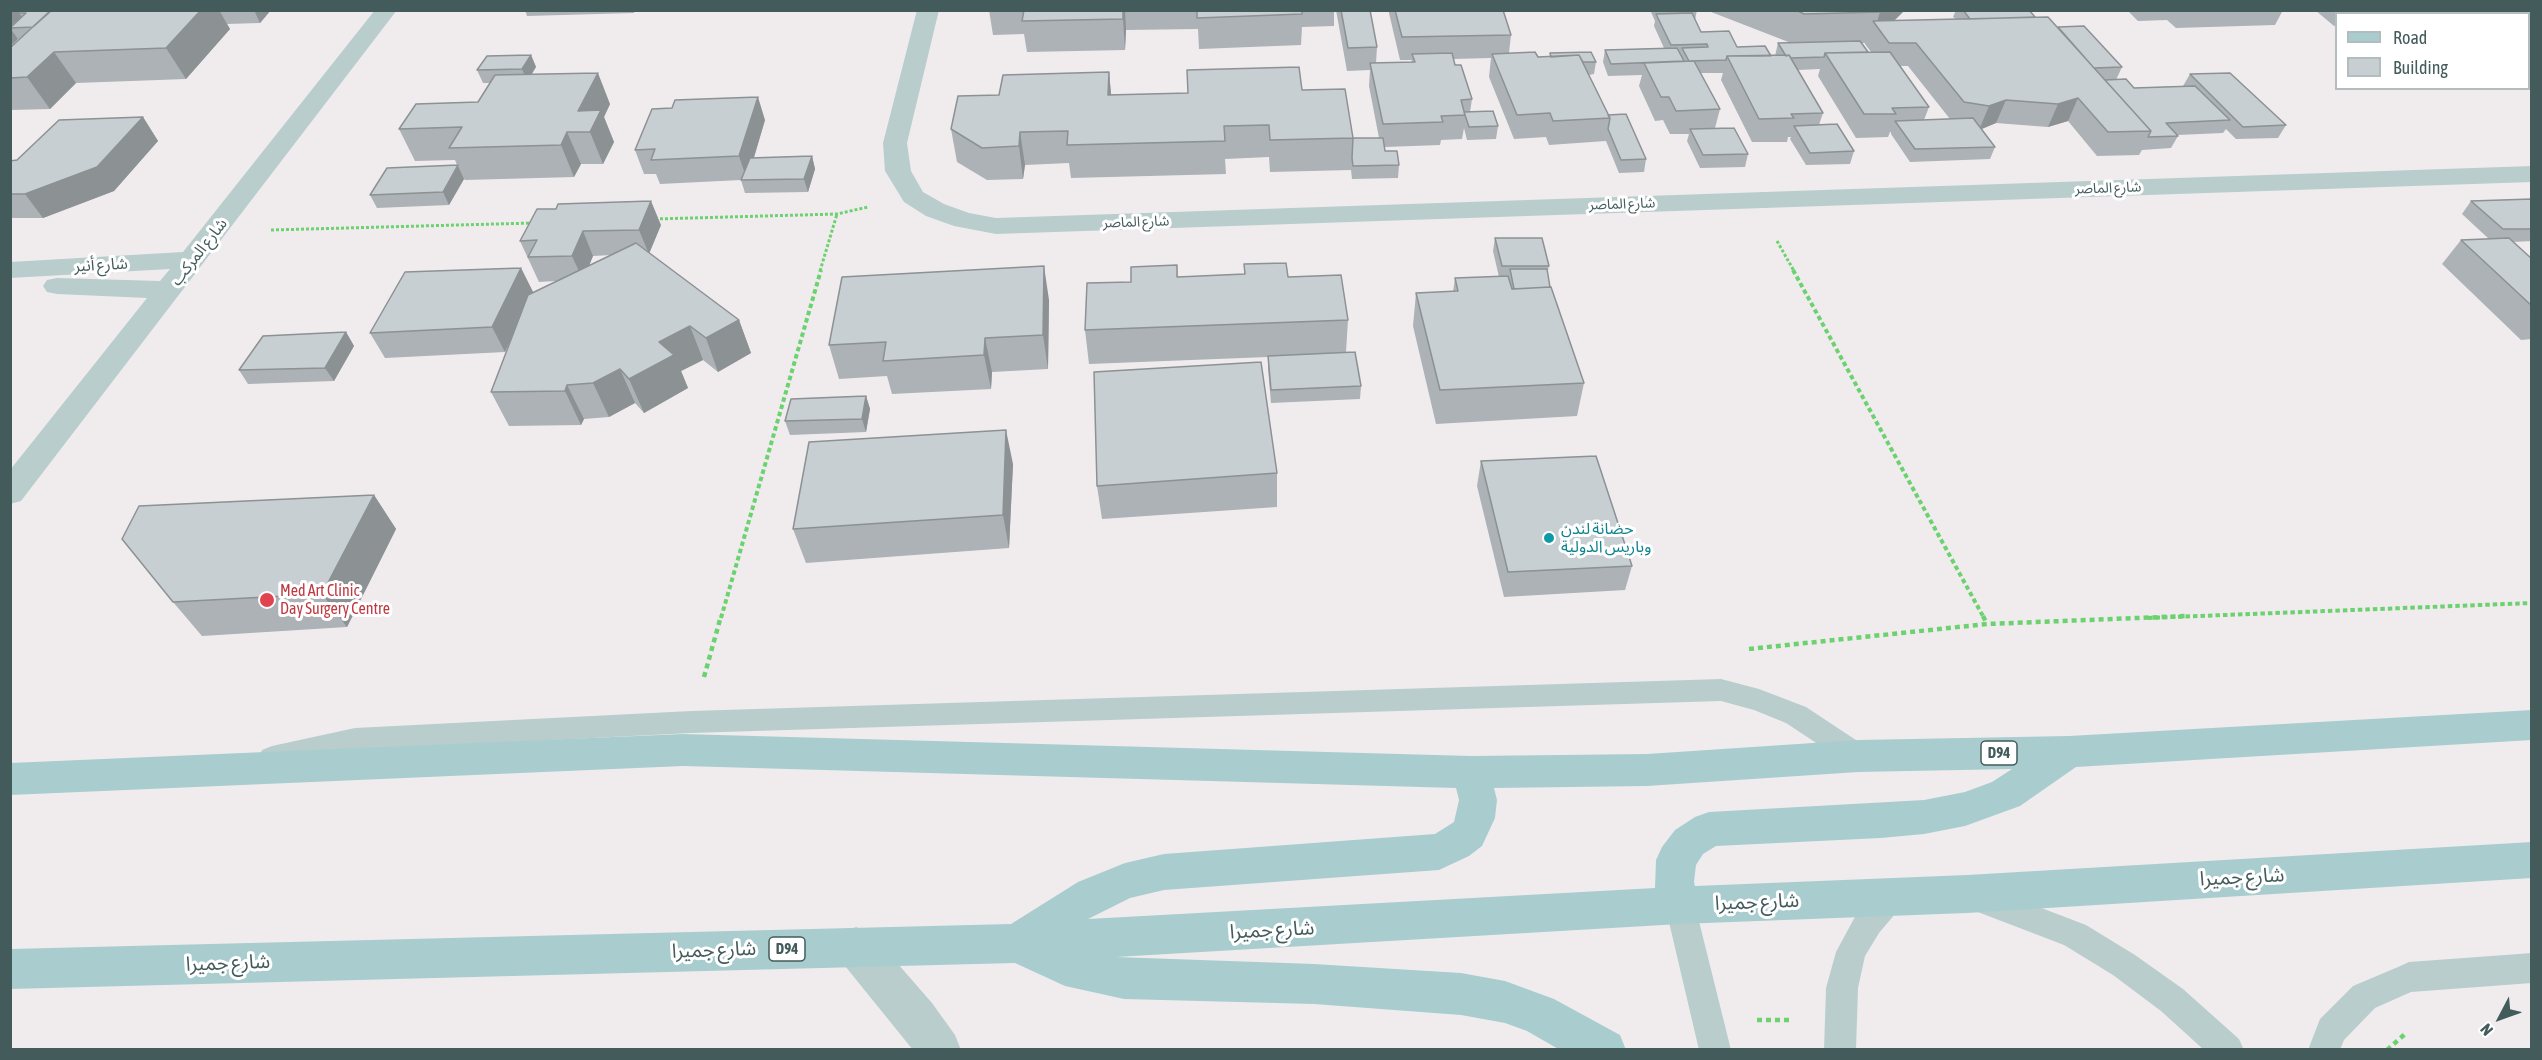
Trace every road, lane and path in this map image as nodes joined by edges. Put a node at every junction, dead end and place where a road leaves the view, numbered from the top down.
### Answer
1 (387, 10) edge
2 (928, 10) edge
3 (2532, 174) edge
4 (913, 197) junction
5 (1754, 199) junction
6 (837, 214) junction
7 (649, 219) edge
8 (543, 222) edge
9 (214, 232) junction
10 (191, 260) junction
11 (10, 270) edge
12 (10, 284) edge
13 (168, 290) junction
14 (10, 493) edge
15 (2532, 603) edge
16 (1987, 624) junction
17 (1738, 650) dead end
18 (692, 722) junction
19 (2532, 725) edge
20 (2069, 752) junction
21 (1858, 756) junction
22 (219, 770) junction
23 (1472, 772) junction
24 (10, 779) edge
25 (2532, 860) edge
26 (1967, 894) junction
27 (1890, 897) junction
28 (1680, 905) junction
29 (1018, 943) junction
30 (856, 947) junction
31 (2532, 968) edge
32 (10, 969) edge
33 (939, 1050) edge
34 (1604, 1050) edge
35 (1715, 1050) edge
36 (1840, 1050) edge
37 (2228, 1050) edge
38 (2324, 1050) edge

1 - 9 street, شارع المركب
2 - 4 street, شارع الماصر
3 - 5 street, شارع الماصر
4 - 5 street, شارع الماصر
4 - 6 path
5 - 16 path
6 - 7 path
6 - 18 path
8 - 9 path
9 - 10 street, شارع المركب
10 - 11 street, شارع أنير
10 - 13 street, شارع المركب
12 - 13 street, شارع أنير
13 - 14 street, شارع المركب
15 - 16 path
16 - 17 path
18 - 21 lane
18 - 22 lane
19 - 20 main road, D94
20 - 21 main road, D94
20 - 28 main road
21 - 23 main road, D94
22 - 23 main road, D94
22 - 24 main road, D94
23 - 29 main road
25 - 26 main road, شارع جميرا / D94
26 - 27 main road, شارع جميرا / D94
26 - 37 lane
27 - 28 main road, شارع جميرا / D94
27 - 36 lane
28 - 29 main road, شارع جميرا / D94
28 - 35 lane
29 - 30 main road, شارع جميرا / D94
29 - 34 main road
30 - 32 main road, شارع جميرا / D94
30 - 33 street
31 - 38 lane

